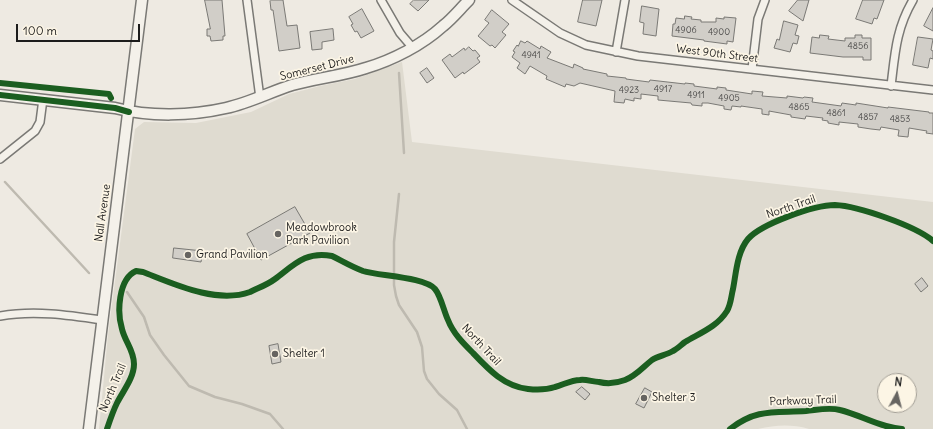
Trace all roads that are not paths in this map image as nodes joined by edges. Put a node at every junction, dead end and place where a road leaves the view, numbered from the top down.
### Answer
1 (142, 0) edge
2 (248, 0) edge
3 (381, 0) edge
4 (469, 0) edge
5 (512, 0) edge
6 (624, 0) edge
7 (765, 0) edge
8 (913, 0) edge
9 (412, 47) junction
10 (616, 52) junction
11 (752, 69) junction
12 (890, 86) junction
13 (933, 90) edge
14 (0, 95) edge
15 (260, 98) junction
16 (43, 99) junction
17 (129, 112) junction
18 (0, 159) edge
19 (0, 316) edge
20 (102, 320) junction
21 (89, 429) edge

1 - 17 street, Nall Avenue
2 - 15 street
3 - 9 street
4 - 9 street, Somerset Drive
5 - 10 street, West 90th Street
6 - 10 street
7 - 11 street
8 - 12 street
9 - 15 street, Somerset Drive
10 - 11 street, West 90th Street
11 - 12 street, West 90th Street
12 - 13 street, West 90th Street
14 - 16 street, Somerset Drive
15 - 17 street, Somerset Drive
16 - 17 street, Somerset Drive
16 - 18 street
17 - 20 street, Nall Avenue
19 - 20 street
20 - 21 street, Nall Avenue

